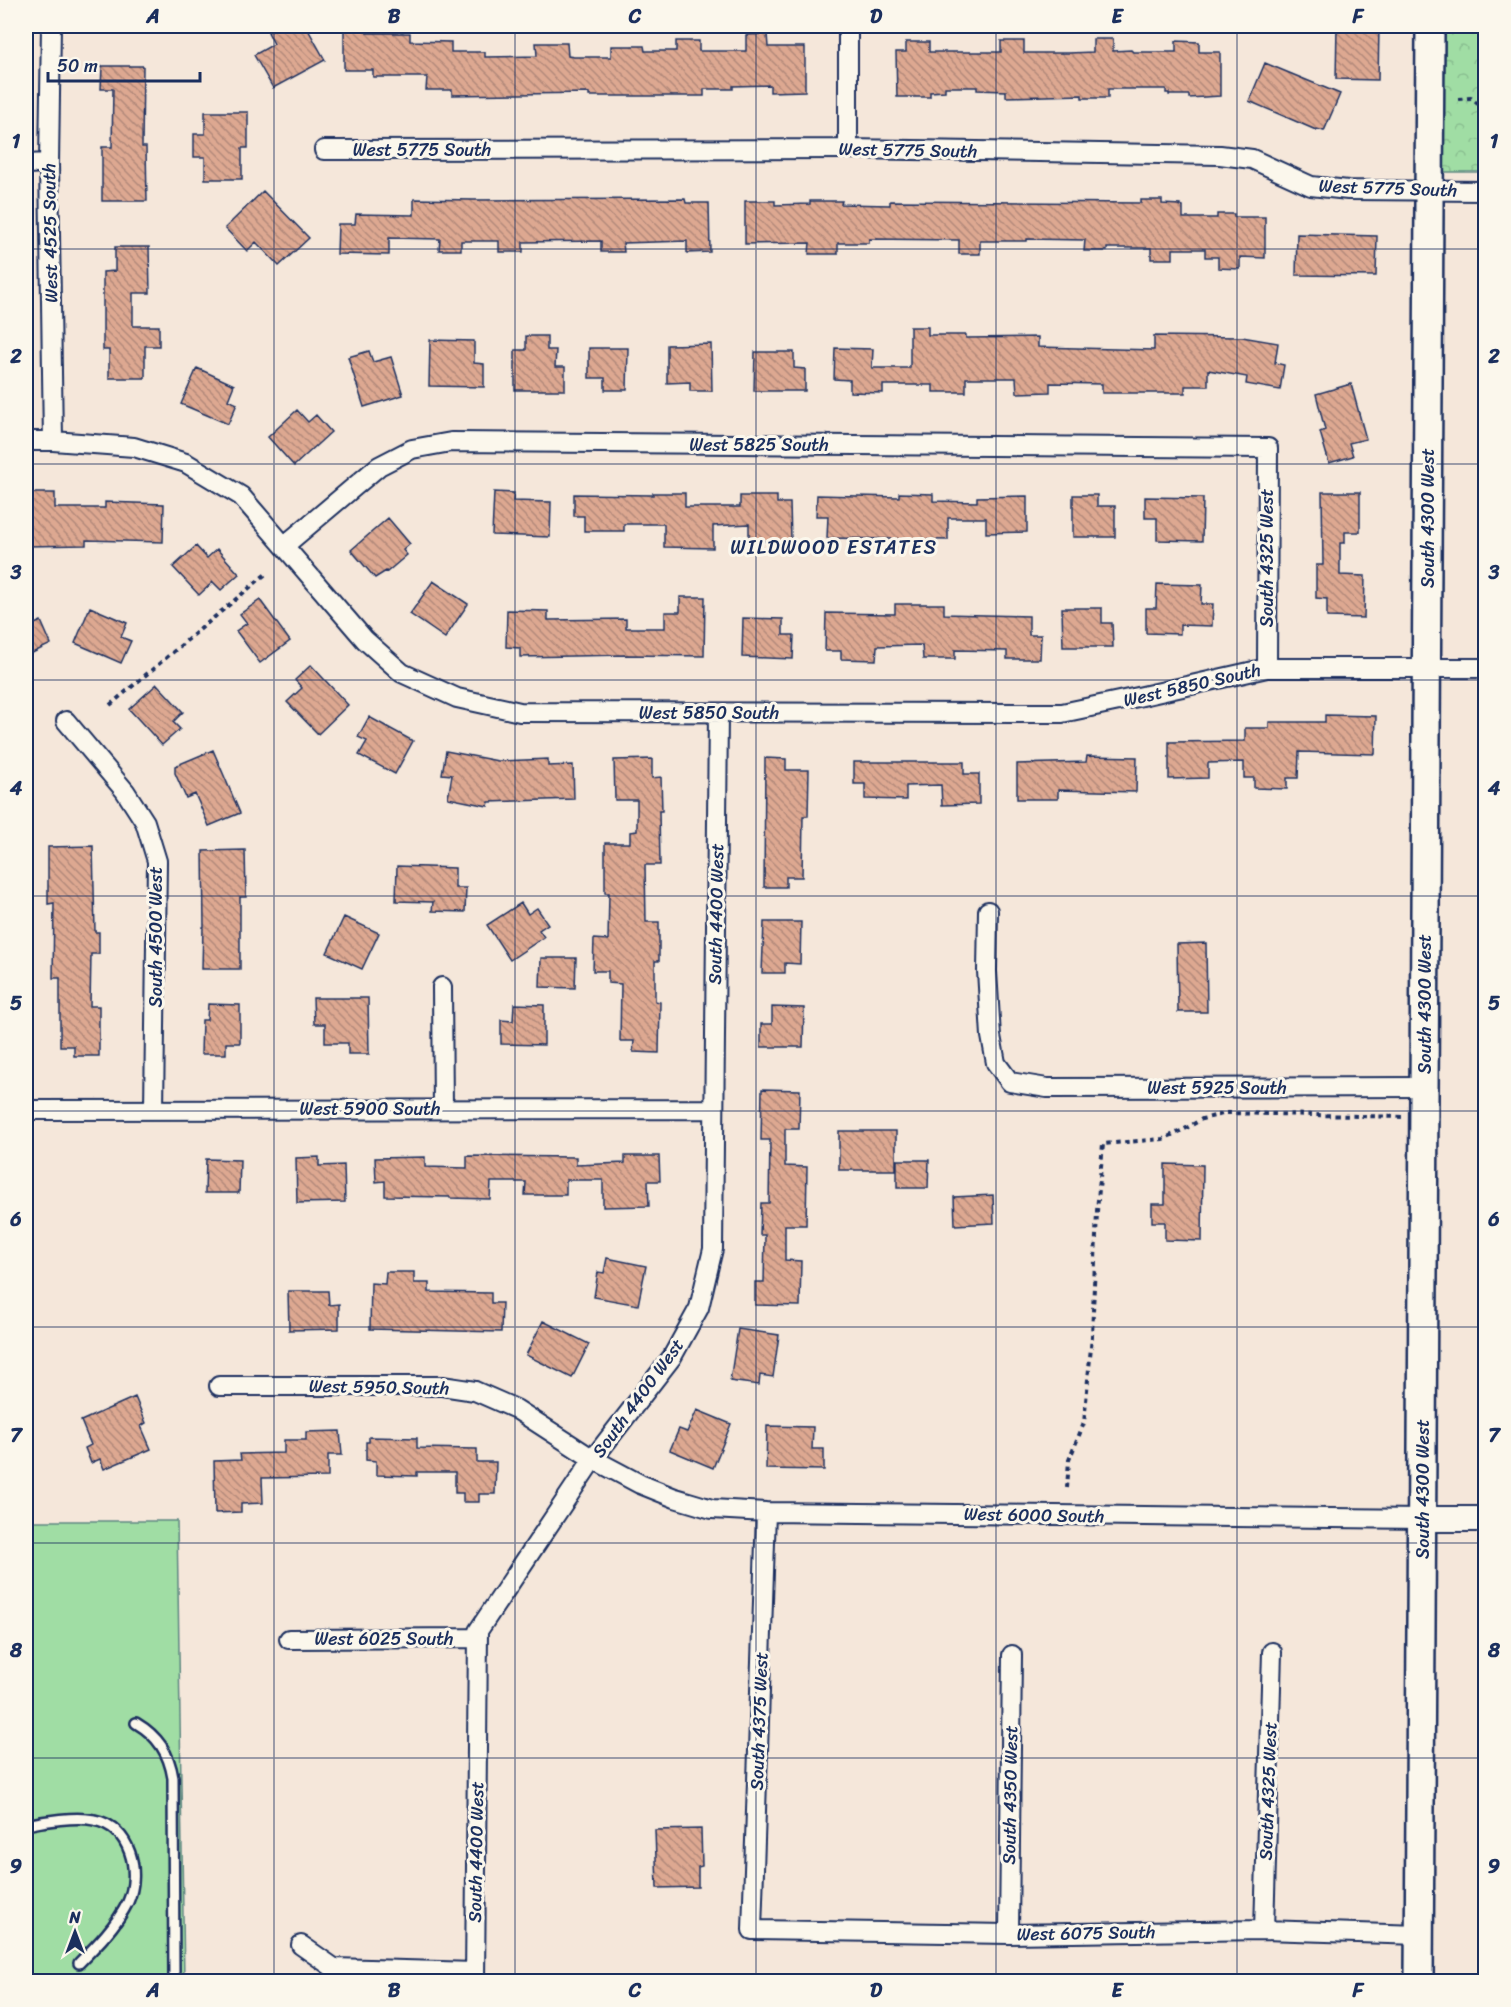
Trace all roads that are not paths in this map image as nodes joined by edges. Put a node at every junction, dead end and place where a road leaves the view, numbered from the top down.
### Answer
1 (51, 26) edge
2 (848, 26) edge
3 (1430, 26) edge
4 (848, 149) junction
5 (324, 150) dead end
6 (49, 163) junction
7 (26, 164) edge
8 (1429, 190) junction
9 (1485, 190) edge
10 (26, 441) edge
11 (53, 441) junction
12 (1268, 448) joint
13 (284, 546) junction
14 (1267, 668) junction
15 (1427, 668) junction
16 (1485, 668) edge
17 (718, 713) junction
18 (66, 721) dead end
19 (988, 911) dead end
20 (442, 987) dead end
21 (1425, 1087) junction
22 (443, 1109) junction
23 (714, 1109) junction
24 (26, 1110) edge
25 (154, 1110) junction
26 (219, 1386) dead end
27 (593, 1459) junction
28 (766, 1512) junction
29 (1423, 1519) junction
30 (1485, 1519) edge
31 (478, 1638) junction
32 (289, 1639) dead end
33 (1272, 1652) dead end
34 (1012, 1655) dead end
35 (136, 1723) dead end
36 (26, 1825) edge
37 (752, 1930) joint
38 (1264, 1930) junction
39 (1009, 1934) junction
40 (1419, 1935) junction
41 (301, 1945) dead end
42 (80, 1963) dead end
43 (475, 1977) edge
44 (174, 1982) edge
45 (1419, 1982) edge

1 - 6 street, West 4525 South
2 - 4 street
3 - 8 main road, South 4300 West
4 - 5 street, West 5775 South
4 - 8 street, West 5775 South
6 - 7 street
6 - 11 street, West 4525 South
8 - 9 street, West 5775 South
8 - 15 main road, South 4300 West
10 - 11 street, West 5850 South
11 - 13 street, West 5850 South
12 - 13 street, West 5825 South
12 - 14 street, South 4325 West
13 - 17 street, West 5850 South
14 - 15 street, West 5850 South
14 - 17 street, West 5850 South
15 - 16 street, West 5850 South
15 - 21 main road, South 4300 West
17 - 23 street, South 4400 West
18 - 25 street, South 4500 West
19 - 21 street, West 5925 South
20 - 22 street
21 - 29 main road, South 4300 West
22 - 23 street, West 5900 South
22 - 25 street, West 5900 South
23 - 27 street, South 4400 West
24 - 25 street, West 5900 South
26 - 27 street, West 5950 South
27 - 28 street, West 6000 South
27 - 31 street, South 4400 West
28 - 29 street, West 6000 South
28 - 37 street, South 4375 West
29 - 30 street, West 6000 South
29 - 40 main road, South 4300 West
31 - 32 street, West 6025 South
31 - 43 street, South 4400 West
33 - 38 street, South 4325 West
34 - 39 street, South 4350 West
35 - 44 lane
36 - 42 lane
37 - 39 street, West 6075 South
38 - 39 street, West 6075 South
38 - 40 street, West 6075 South
40 - 45 main road, South 4300 West
41 - 43 street

